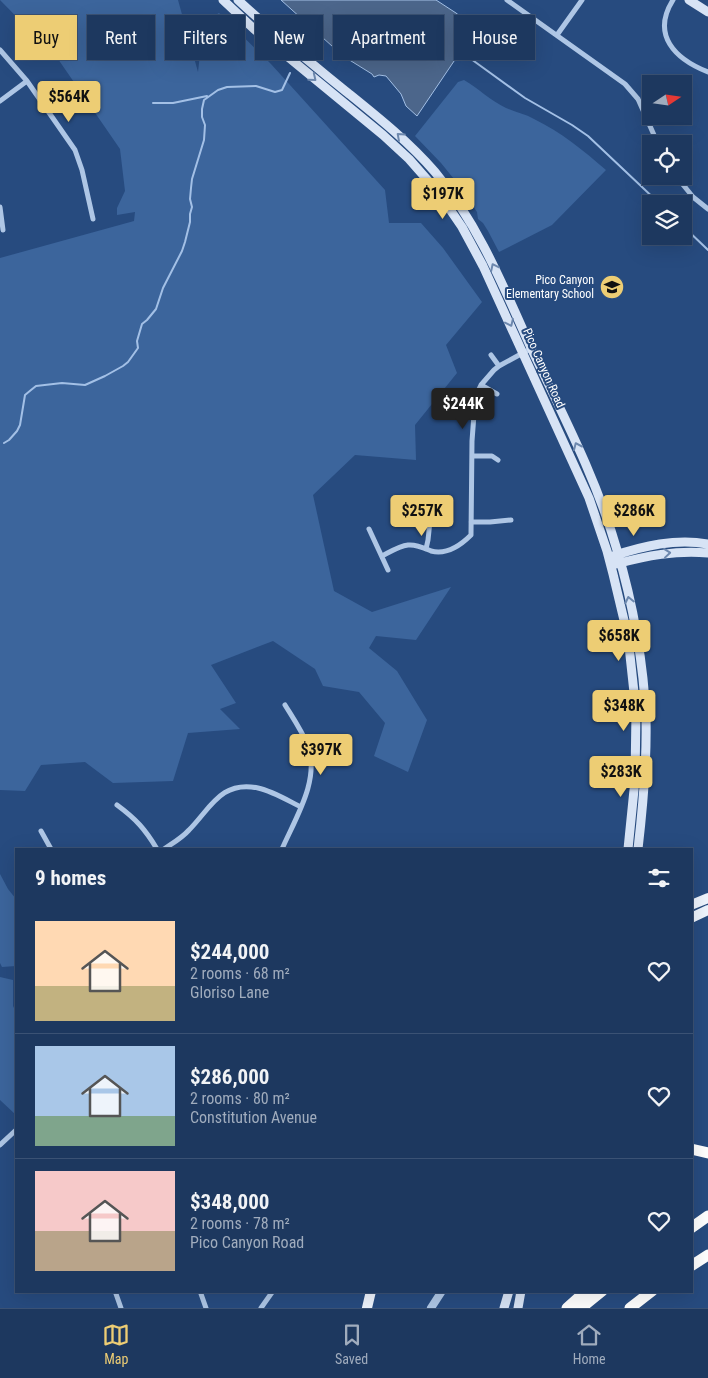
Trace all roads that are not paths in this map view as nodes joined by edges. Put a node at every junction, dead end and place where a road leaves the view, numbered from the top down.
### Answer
1 (223, 0) edge
2 (238, 0) edge
3 (507, 0) edge
4 (582, 0) edge
5 (673, 0) edge
6 (689, 0) edge
7 (708, 12) edge
8 (557, 35) junction
9 (0, 50) edge
10 (708, 72) edge
11 (27, 81) junction
12 (0, 101) edge
13 (654, 135) edge
14 (683, 185) edge
15 (0, 207) edge
16 (708, 209) edge
17 (93, 219) dead end
18 (3, 230) dead end
19 (528, 351) junction
20 (491, 355) dead end
21 (499, 366) junction
22 (481, 385) junction
23 (497, 394) dead end
24 (472, 456) junction
25 (498, 460) dead end
26 (511, 520) dead end
27 (430, 521) dead end
28 (471, 522) junction
29 (369, 529) dead end
30 (708, 544) edge
31 (426, 549) junction
32 (708, 553) edge
33 (382, 556) junction
34 (620, 558) junction
35 (610, 561) junction
36 (388, 570) dead end
37 (285, 705) dead end
38 (117, 805) dead end
39 (301, 807) junction
40 (41, 830) dead end
41 (50, 848) edge
42 (156, 848) edge
43 (165, 848) edge
44 (282, 848) edge
45 (628, 848) edge
46 (638, 848) edge
47 (708, 898) edge
48 (693, 904) edge
49 (708, 910) edge
50 (693, 917) edge
51 (15, 1131) edge
52 (0, 1145) edge
53 (693, 1149) edge
54 (708, 1153) edge
55 (708, 1216) edge
56 (693, 1227) edge
57 (708, 1255) edge
58 (693, 1265) edge
59 (116, 1293) edge
60 (201, 1293) edge
61 (272, 1293) edge
62 (371, 1293) edge
63 (441, 1293) edge
64 (508, 1293) edge
65 (522, 1293) edge
66 (584, 1293) edge
67 (600, 1293) edge
68 (649, 1293) edge
69 (655, 1293) edge
70 (120, 1308) edge
71 (206, 1308) edge
72 (261, 1308) edge
73 (367, 1308) edge
74 (431, 1308) edge
75 (504, 1308) edge
76 (518, 1308) edge
77 (567, 1308) edge
78 (581, 1308) edge
79 (630, 1308) edge
80 (641, 1308) edge

1 -> 19 main road, Pico Canyon Road
19 -> 2 main road, Pico Canyon Road
3 - 8 street
4 - 8 street
5 - 10 street
6 - 7 main road
8 - 13 street
9 - 11 street
11 - 12 street
11 - 17 street
14 - 16 street
15 - 18 street
19 - 21 street
34 -> 19 main road, Pico Canyon Road
19 - 35 main road, Pico Canyon Road
20 - 21 street
21 - 22 street
22 - 23 street
22 - 24 street
24 - 25 street
24 - 28 street
26 - 28 street
27 - 31 street
28 - 31 street
29 - 33 street
30 - 34 main road
31 - 33 street
34 -> 32 main road
33 - 36 street
34 - 35 main road
46 -> 34 main road, Pico Canyon Road
35 - 45 main road, Pico Canyon Road
37 - 39 street
38 - 42 street
39 - 43 street
39 - 44 street
40 - 41 street
47 - 48 main road
49 - 50 main road
51 - 52 street
53 - 54 highway
55 - 56 highway
57 - 58 highway
59 - 70 street
60 - 71 street
61 - 72 street
62 - 73 main road
63 - 74 street
64 - 75 main road
65 - 76 main road
66 - 77 highway
67 - 78 highway
68 - 79 highway
69 - 80 highway

